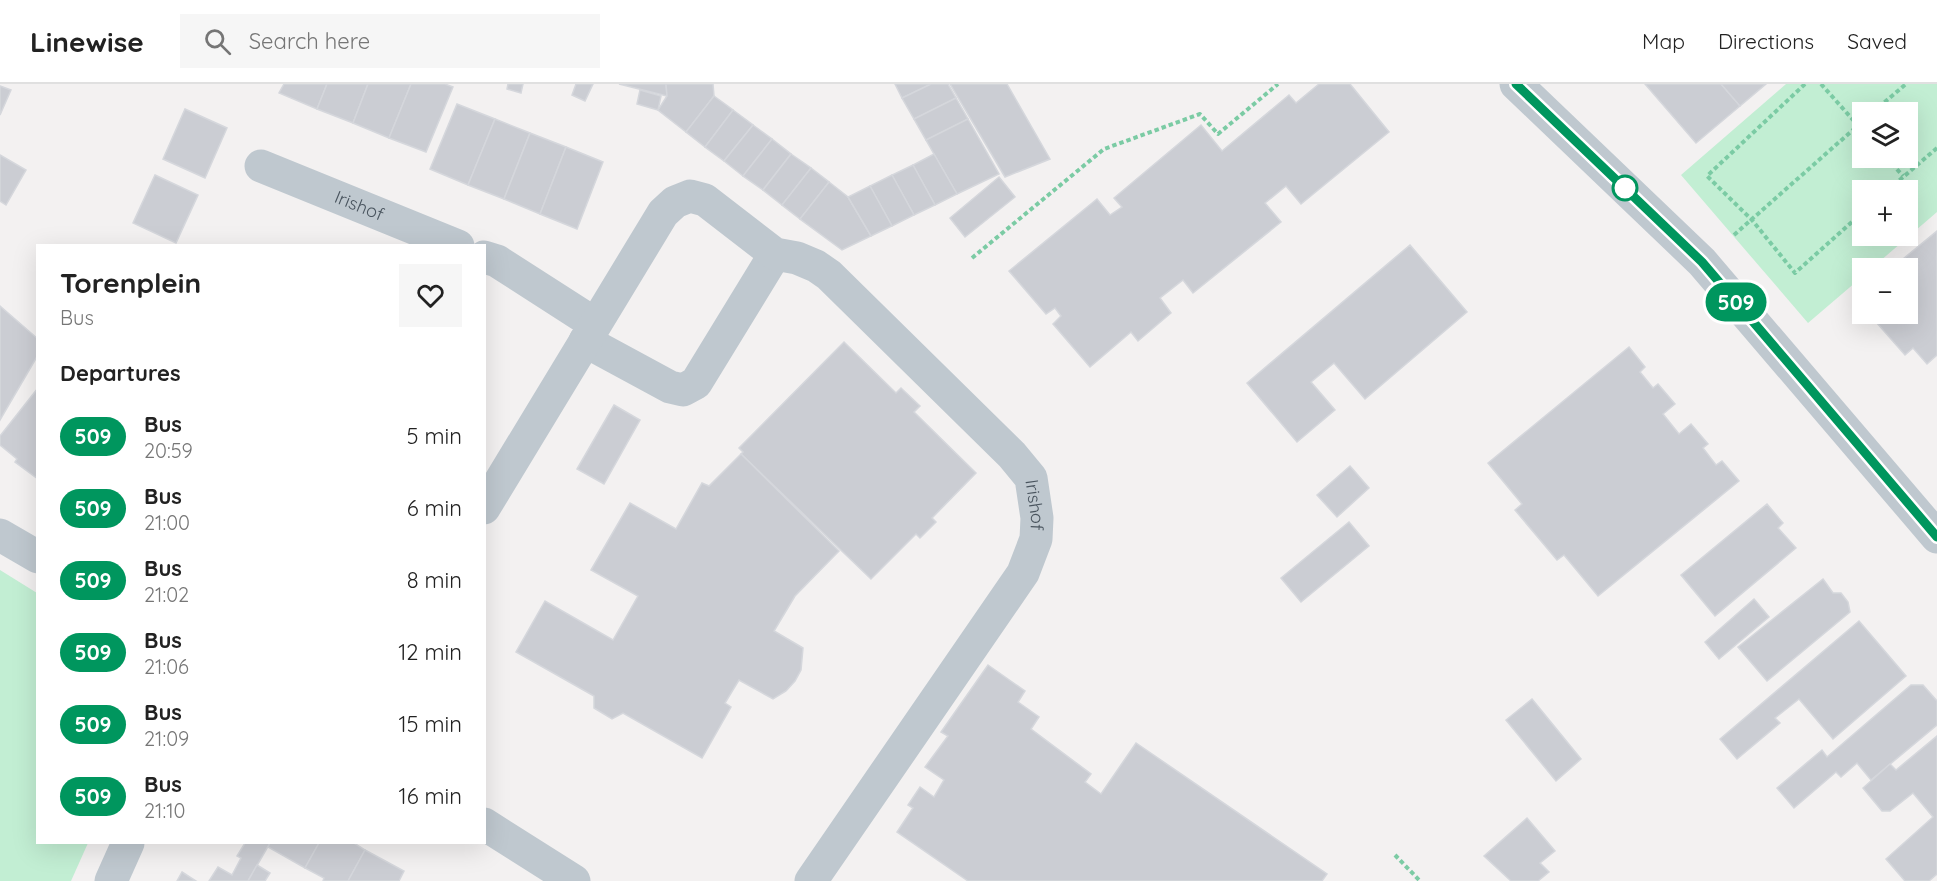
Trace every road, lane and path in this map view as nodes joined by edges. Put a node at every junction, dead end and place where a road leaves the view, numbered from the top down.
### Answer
1 (1278, 84) edge
2 (1516, 84) edge
3 (1805, 84) edge
4 (1821, 84) edge
5 (1906, 84) edge
6 (1885, 102) edge
7 (1852, 118) edge
8 (1852, 130) edge
9 (1937, 148) edge
10 (261, 166) dead end
11 (1896, 168) edge
12 (1903, 176) junction
13 (1898, 180) edge
14 (1752, 220) junction
15 (1852, 222) edge
16 (453, 244) edge
17 (775, 254) junction
18 (486, 258) edge
19 (972, 258) dead end
20 (1702, 262) junction
21 (590, 333) junction
22 (486, 505) edge
23 (0, 535) edge
24 (1937, 537) edge
25 (36, 556) edge
26 (486, 825) edge
27 (128, 844) edge
28 (1395, 855) dead end
29 (111, 881) edge
30 (574, 881) edge
31 (811, 881) edge
32 (1420, 881) edge

1 - 19 path
2 - 20 street
3 - 14 path
4 - 7 path
5 - 6 path
8 - 14 path
9 - 12 path
10 - 16 street, Irishof
11 - 12 path
12 - 13 path
14 - 15 path
14 - 20 path
17 - 21 street
17 - 21 street, Irishof
17 - 31 street, Irishof
18 - 21 street
20 - 24 street
21 - 22 street, Irishof
23 - 25 street
26 - 30 street
27 - 29 street
28 - 32 path

